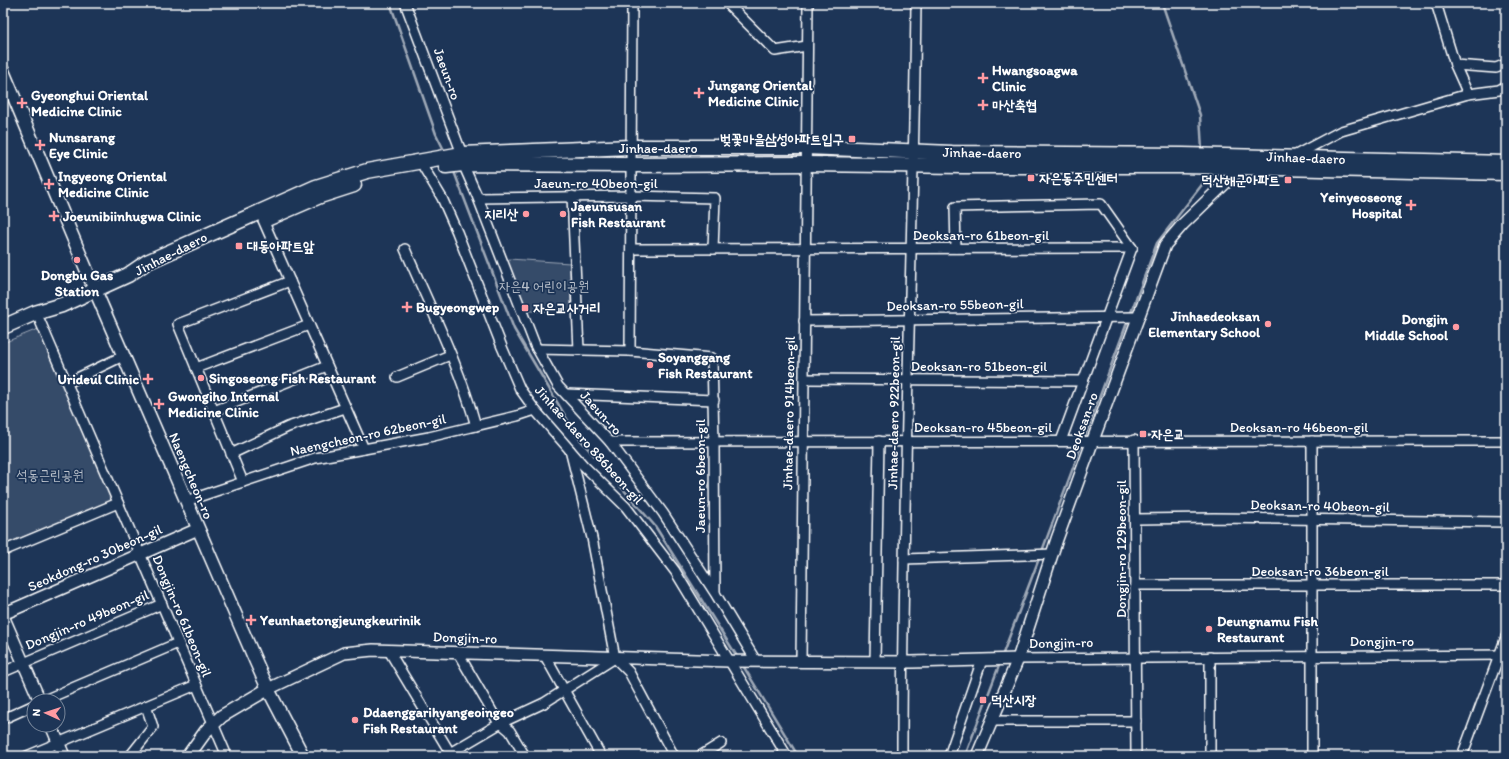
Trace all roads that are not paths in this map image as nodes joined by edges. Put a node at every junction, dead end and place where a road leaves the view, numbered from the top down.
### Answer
1 (405, 3) edge
2 (632, 3) edge
3 (727, 3) edge
4 (808, 3) edge
5 (916, 3) edge
6 (1436, 3) edge
7 (807, 46) junction
8 (1506, 64) edge
9 (1455, 65) junction
10 (3, 72) edge
11 (1506, 86) edge
12 (1468, 94) junction
13 (631, 147) junction
14 (806, 147) junction
15 (914, 150) junction
16 (1292, 158) junction
17 (461, 159) junction
18 (438, 162) junction
19 (1506, 163) edge
20 (806, 164) junction
21 (631, 165) junction
22 (914, 166) junction
23 (1242, 167) junction
24 (424, 168) junction
25 (1506, 173) edge
26 (572, 196) junction
27 (631, 196) junction
28 (478, 198) junction
29 (263, 220) junction
30 (956, 248) junction
31 (1132, 248) junction
32 (405, 249) dead end
33 (631, 249) junction
34 (713, 249) junction
35 (805, 249) junction
36 (912, 249) junction
37 (128, 275) junction
38 (290, 281) junction
39 (95, 290) junction
40 (62, 305) junction
41 (1138, 317) junction
42 (1106, 318) junction
43 (910, 320) junction
44 (40, 321) junction
45 (804, 321) junction
46 (309, 325) junction
47 (3, 327) edge
48 (3, 337) edge
49 (537, 349) junction
50 (579, 350) junction
51 (630, 351) junction
52 (450, 355) junction
53 (123, 356) junction
54 (327, 366) junction
55 (196, 368) junction
56 (397, 377) dead end
57 (804, 379) junction
58 (909, 380) junction
59 (1083, 381) junction
60 (67, 383) junction
61 (566, 394) junction
62 (714, 400) junction
63 (345, 408) junction
64 (535, 410) junction
65 (214, 411) junction
66 (476, 426) junction
67 (1061, 440) junction
68 (1093, 440) junction
69 (1134, 440) junction
70 (803, 441) junction
71 (879, 441) junction
72 (907, 441) junction
73 (1312, 441) junction
74 (1506, 441) edge
75 (610, 442) junction
76 (714, 442) junction
77 (570, 448) junction
78 (364, 449) junction
79 (231, 454) junction
80 (243, 482) junction
81 (186, 500) junction
82 (118, 504) junction
83 (1135, 519) junction
84 (1312, 520) junction
85 (1506, 522) edge
86 (198, 529) junction
87 (3, 551) edge
88 (140, 554) junction
89 (1053, 554) junction
90 (904, 559) junction
91 (1506, 584) edge
92 (1135, 585) junction
93 (1312, 585) junction
94 (715, 593) junction
95 (162, 604) junction
96 (3, 615) edge
97 (1506, 637) edge
98 (178, 644) junction
99 (389, 651) junction
100 (458, 653) junction
101 (1502, 655) edge
102 (544, 656) junction
103 (1312, 656) junction
104 (1210, 657) junction
105 (615, 658) junction
106 (1135, 658) junction
107 (1018, 659) junction
108 (982, 660) junction
109 (729, 661) junction
110 (756, 661) junction
111 (801, 661) junction
112 (875, 662) junction
113 (907, 662) junction
114 (24, 663) junction
115 (3, 672) edge
116 (196, 685) junction
117 (268, 689) junction
118 (564, 690) junction
119 (37, 693) edge
120 (60, 693) edge
121 (146, 706) junction
122 (26, 709) edge
123 (3, 719) edge
124 (992, 721) junction
125 (1136, 721) junction
126 (501, 723) junction
127 (213, 725) junction
128 (54, 733) edge
129 (58, 742) junction
130 (721, 743) dead end
131 (449, 755) edge
132 (26, 756) edge
133 (64, 756) edge
134 (130, 756) edge
135 (188, 756) edge
136 (227, 756) edge
137 (303, 756) edge
138 (525, 756) edge
139 (601, 756) edge
140 (674, 756) edge
141 (700, 756) edge
142 (787, 756) edge
143 (902, 756) edge
144 (949, 756) edge
145 (977, 756) edge
146 (1136, 756) edge
147 (1210, 756) edge
148 (1312, 756) edge
149 (1462, 756) edge

1 - 17 street, Jaeun-ro
2 - 13 street
3 - 7 street
4 - 7 street, Jinhae-daero 914beon-gil
5 - 15 street, Jinhae-daero 922beon-gil
6 - 9 street
7 - 14 street, Jinhae-daero 914beon-gil
8 - 9 street
9 - 12 street
10 - 39 main road, Naengcheon-ro
11 - 12 street
12 - 16 street
13 - 14 main road, Jinhae-daero
13 - 17 main road, Jinhae-daero
13 - 21 street
14 - 15 main road, Jinhae-daero
14 - 20 street, Jinhae-daero 914beon-gil
15 - 16 main road, Jinhae-daero
15 - 22 street, Jinhae-daero 922beon-gil
16 - 19 main road, Jinhae-daero
17 - 18 main road
17 - 21 main road, Jinhae-daero
17 - 28 street, Jaeun-ro
18 - 24 main road, Jinhae-daero
18 - 37 main road, Jinhae-daero
20 - 21 main road, Jinhae-daero
20 - 22 main road, Jinhae-daero
20 - 35 street, Jinhae-daero 914beon-gil
21 - 27 street
22 - 23 main road, Jinhae-daero
22 - 36 street, Jinhae-daero 922beon-gil
23 - 25 main road, Jinhae-daero
23 - 41 street, Deoksan-ro
24 - 29 main road, Jinhae-daero
24 - 64 street, Jinhae-daero 886beon-gil
26 - 27 street, Jaeun-ro 40beon-gil
26 - 28 street, Jaeun-ro 40beon-gil
26 - 50 street
27 - 33 street
27 - 34 street, Jaeun-ro 40beon-gil
28 - 49 street, Jaeun-ro
29 - 37 main road, Jinhae-daero
29 - 38 street
30 - 31 street, Deoksan-ro 61beon-gil
30 - 31 street, Deoksan-ro 61beon-gil
30 - 36 street, Deoksan-ro 61beon-gil
31 - 42 street
32 - 52 street
33 - 34 street, Deoksan-ro 61beon-gil
33 - 51 street
34 - 35 street, Deoksan-ro 61beon-gil
35 - 36 street, Deoksan-ro 61beon-gil
35 - 45 street, Jinhae-daero 914beon-gil
36 - 43 street, Jinhae-daero 922beon-gil
37 - 39 main road
38 - 46 street
38 - 55 street
39 - 40 main road
39 - 53 main road, Naengcheon-ro
40 - 44 main road
40 - 47 main road
41 - 42 street, Deoksan-ro 55beon-gil
41 - 68 street, Deoksan-ro
42 - 43 street, Deoksan-ro 55beon-gil
42 - 59 street
43 - 45 street, Deoksan-ro 55beon-gil
43 - 58 street, Jinhae-daero 922beon-gil
44 - 48 main road
44 - 60 street, Dongjin-ro 61beon-gil
45 - 57 street, Jinhae-daero 914beon-gil
46 - 54 street
46 - 55 street
49 - 50 street
49 - 61 street, Jaeun-ro
50 - 51 street
51 - 62 street, Jaeun-ro 6beon-gil
52 - 56 street
52 - 66 street
53 - 60 street
53 - 81 main road, Naengcheon-ro
54 - 63 street
54 - 65 street
55 - 65 street
57 - 58 street, Deoksan-ro 51beon-gil
57 - 70 street, Jinhae-daero 914beon-gil
58 - 59 street, Deoksan-ro 51beon-gil
58 - 72 street, Jinhae-daero 922beon-gil
59 - 67 street
60 - 82 street, Dongjin-ro 61beon-gil
61 - 62 street
61 - 75 street, Jaeun-ro
62 - 76 street, Jaeun-ro 6beon-gil
63 - 78 street
63 - 79 street
64 - 66 street, Naengcheon-ro 62beon-gil
64 - 77 street, Jinhae-daero 886beon-gil
65 - 79 street
66 - 78 street, Naengcheon-ro 62beon-gil
67 - 68 street, Deoksan-ro 45beon-gil
67 - 72 street, Deoksan-ro 45beon-gil
68 - 69 street, Deoksan-ro 46beon-gil
68 - 89 street, Deoksan-ro
69 - 73 street, Deoksan-ro 46beon-gil
69 - 83 street, Dongjin-ro 129beon-gil
70 - 71 street, Deoksan-ro 45beon-gil
70 - 76 street, Deoksan-ro 45beon-gil
70 - 111 street, Jinhae-daero 914beon-gil
71 - 72 street, Deoksan-ro 45beon-gil
71 - 112 street
72 - 90 street, Jinhae-daero 922beon-gil
73 - 74 street, Deoksan-ro 46beon-gil
73 - 84 street
75 - 76 street, Deoksan-ro 45beon-gil
75 - 94 street, Jaeun-ro
76 - 94 street, Jaeun-ro 6beon-gil
77 - 105 street
77 - 109 street, Jinhae-daero 886beon-gil
78 - 80 street, Naengcheon-ro 62beon-gil
79 - 80 street
80 - 81 street, Naengcheon-ro 62beon-gil
81 - 86 main road, Naengcheon-ro
82 - 87 street
82 - 88 street, Dongjin-ro 61beon-gil
83 - 84 street, Deoksan-ro 40beon-gil
83 - 92 street, Dongjin-ro 129beon-gil
84 - 85 street, Deoksan-ro 40beon-gil
84 - 93 street
86 - 88 street, Seokdong-ro 30beon-gil
86 - 117 main road, Naengcheon-ro
88 - 95 street, Dongjin-ro 61beon-gil
88 - 96 street, Seokdong-ro 30beon-gil
89 - 90 street
89 - 107 street, Deoksan-ro
90 - 113 street, Jinhae-daero 922beon-gil
91 - 93 street, Deoksan-ro 36beon-gil
92 - 93 street, Deoksan-ro 36beon-gil
92 - 106 street, Dongjin-ro 129beon-gil
93 - 103 street
94 - 110 street, Jaeun-ro
95 - 98 street, Dongjin-ro 61beon-gil
95 - 114 street, Dongjin-ro 49beon-gil
96 - 114 street, Dongjin-ro 49beon-gil
97 - 101 street
98 - 116 street, Dongjin-ro 61beon-gil
98 - 120 street, Dongjin-ro 49beon-gil
99 - 100 street, Dongjin-ro
99 - 117 street, Dongjin-ro
99 - 131 street
100 - 102 street, Dongjin-ro
100 - 126 street
101 - 103 street, Dongjin-ro
101 - 149 street
102 - 105 street, Dongjin-ro
102 - 118 street
103 - 104 street, Dongjin-ro
103 - 148 street
104 - 106 street, Dongjin-ro
104 - 147 street
105 - 109 street, Dongjin-ro
105 - 118 street
105 - 140 street
106 - 107 street, Dongjin-ro
106 - 125 street, Dongjin-ro 129beon-gil
107 - 108 street, Dongjin-ro
107 - 124 street, Deoksan-ro
108 - 113 street, Dongjin-ro
108 - 144 street
109 - 110 street, Dongjin-ro
109 - 142 street, Jinhae-daero 886beon-gil
110 - 111 street, Dongjin-ro
111 - 112 street, Dongjin-ro
112 - 113 street, Dongjin-ro
113 - 143 street, Jinhae-daero 922beon-gil
114 - 115 street
114 - 119 street, Dongjin-ro 49beon-gil
116 - 121 street
116 - 127 street, Dongjin-ro 61beon-gil
117 - 127 main road, Dongjin-ro
117 - 137 main road, Naengcheon-ro
118 - 126 street
118 - 139 street
121 - 129 street
121 - 134 street
122 - 123 street
124 - 125 street
124 - 145 street, Deoksan-ro
125 - 146 street, Dongjin-ro 129beon-gil
126 - 131 street
126 - 138 street
127 - 135 main road, Dongjin-ro
127 - 136 street
128 - 129 street
129 - 132 street
129 - 133 street
130 - 141 street

